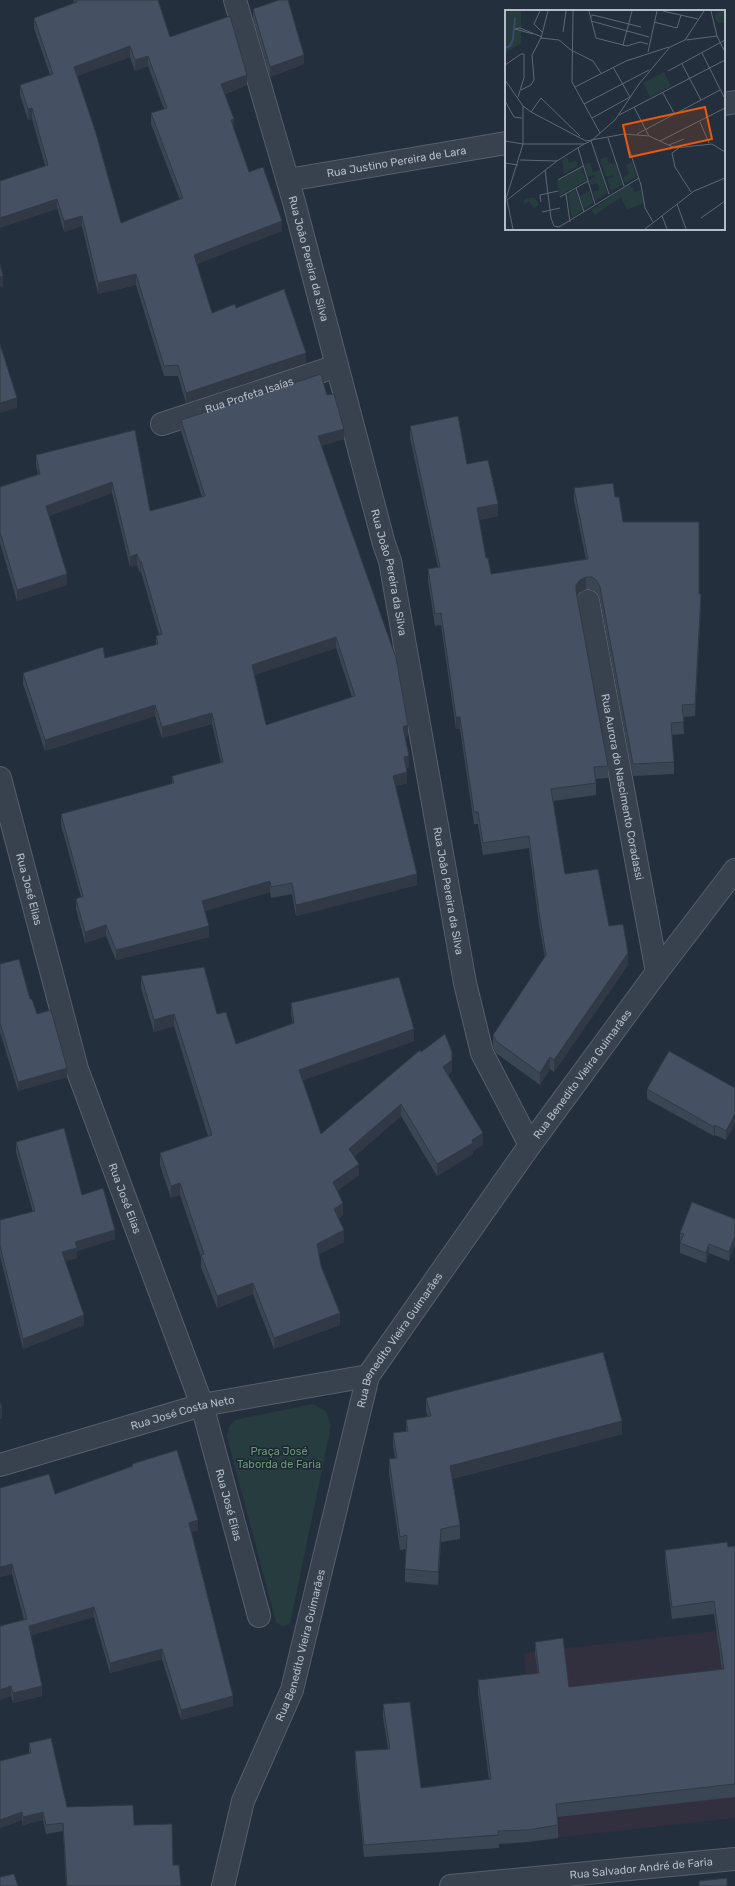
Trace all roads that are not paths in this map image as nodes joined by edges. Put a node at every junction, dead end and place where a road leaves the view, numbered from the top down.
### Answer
1 (235, 0) edge
2 (735, 102) edge
3 (725, 104) edge
4 (505, 144) edge
5 (288, 180) junction
6 (337, 366) junction
7 (162, 424) dead end
8 (588, 601) dead end
9 (0, 778) edge
10 (735, 870) edge
11 (656, 972) junction
12 (530, 1145) junction
13 (368, 1376) junction
14 (202, 1405) junction
15 (0, 1465) edge
16 (259, 1616) dead end
17 (735, 1859) edge
18 (223, 1886) edge
19 (451, 1886) edge

1 - 5 street, Rua João Pereira da Silva
2 - 3 street
4 - 5 street, Rua Justino Pereira de Lara
5 - 6 street, Rua João Pereira da Silva
6 - 7 street, Rua Profeta Isaías
6 - 12 street, Rua João Pereira da Silva
8 - 11 street, Rua Aurora do Nascimento Coradassi
9 - 14 street, Rua José Elias
10 - 11 street, Rua Benedito Vieira Guimarães
11 - 12 street, Rua Benedito Vieira Guimarães
12 - 13 street, Rua Benedito Vieira Guimarães
13 - 14 street, Rua José Costa Neto
13 - 18 street, Rua Benedito Vieira Guimarães
14 - 15 street, Rua José Costa Neto
14 - 16 street, Rua José Elias
17 - 19 street, Rua Salvador André de Faria

